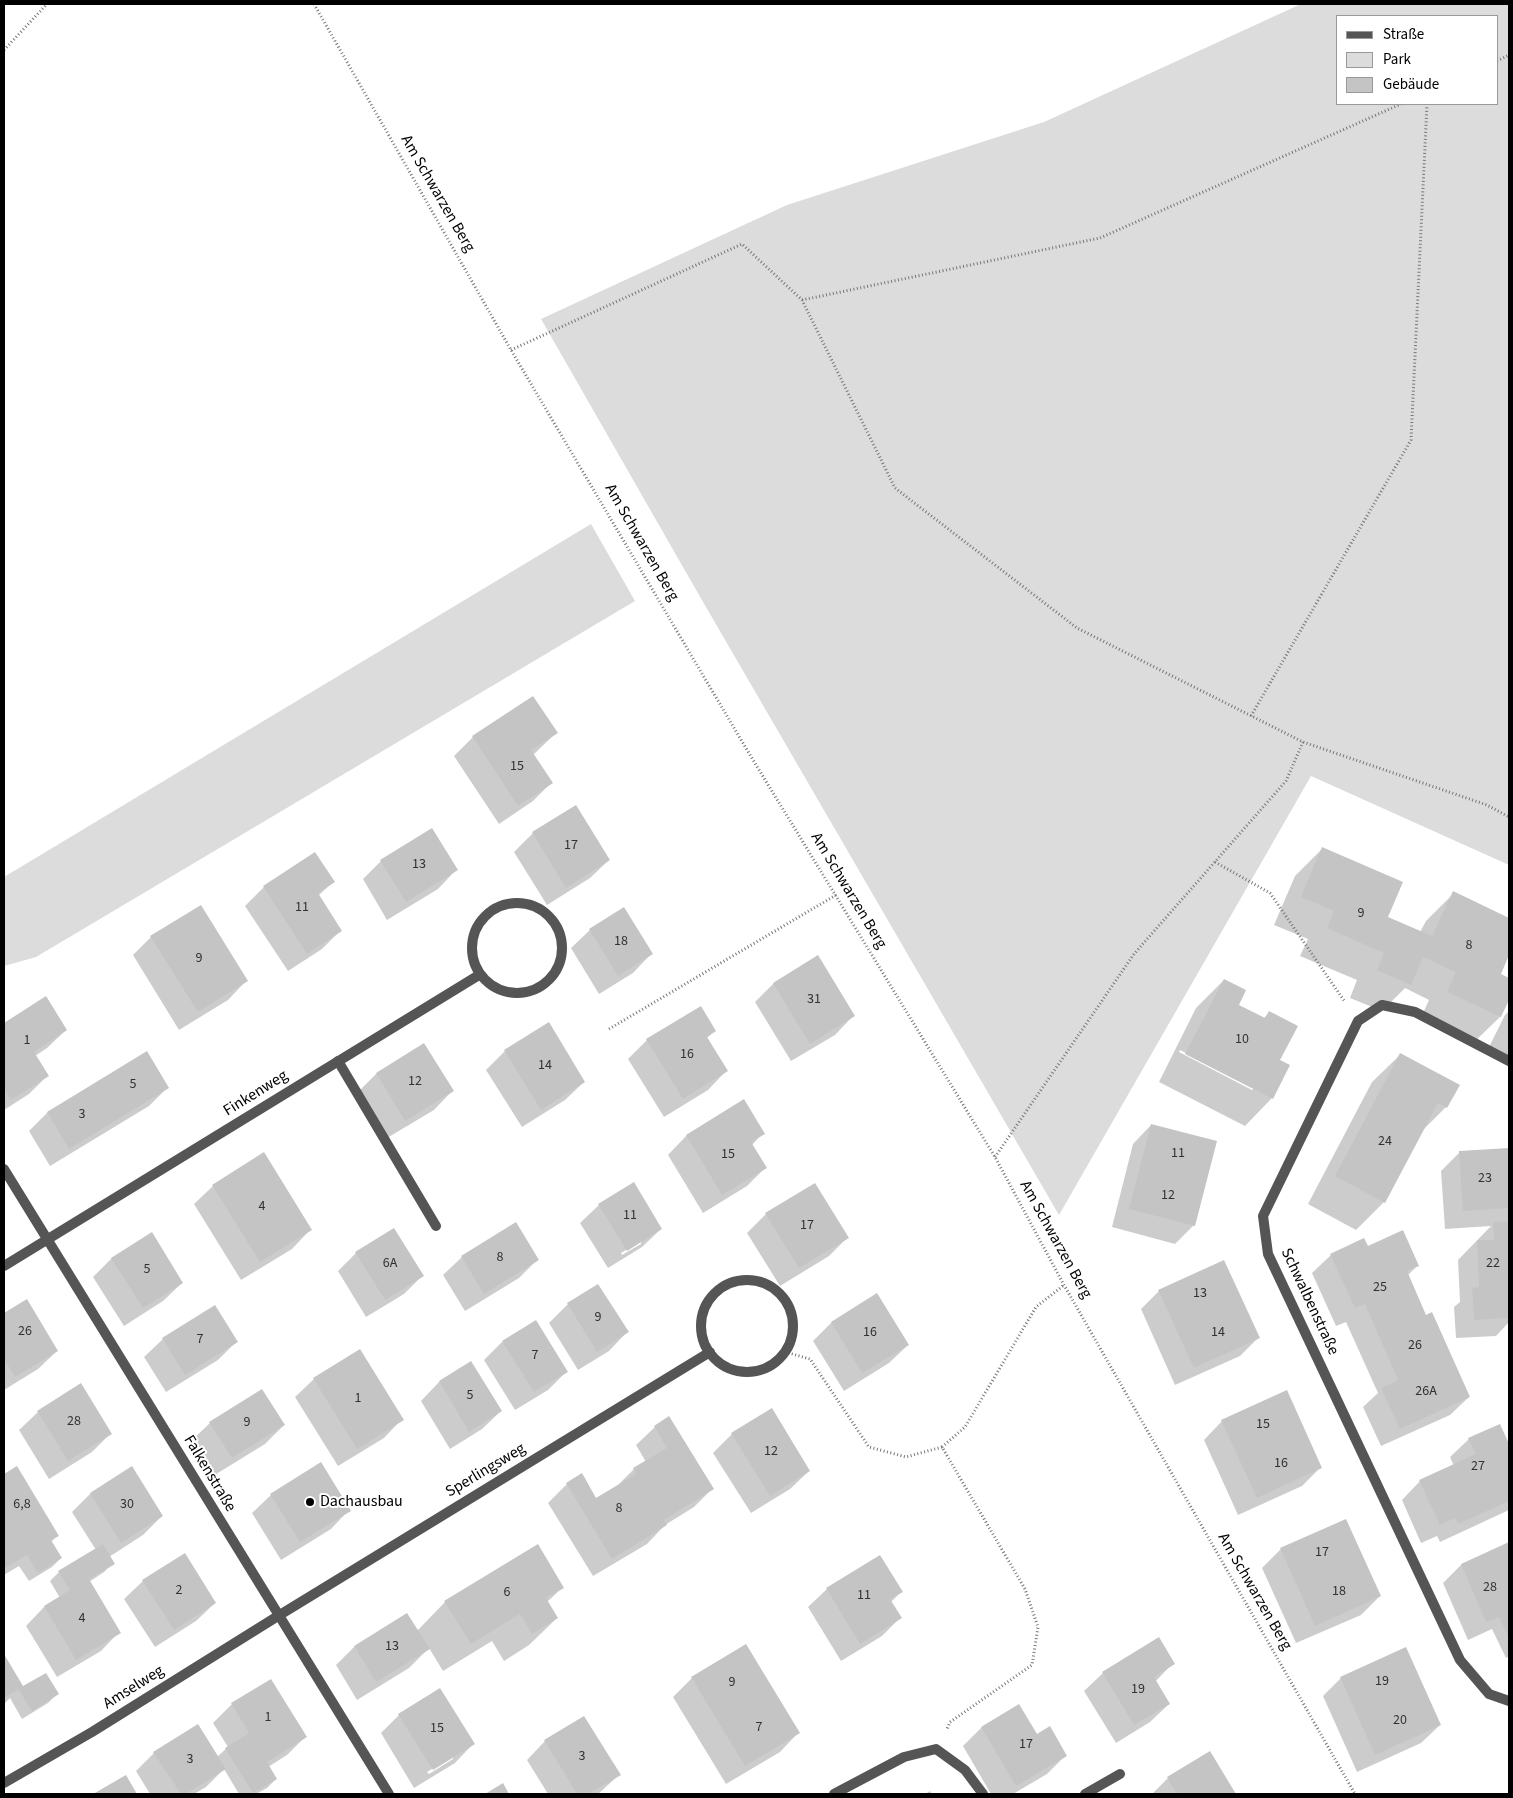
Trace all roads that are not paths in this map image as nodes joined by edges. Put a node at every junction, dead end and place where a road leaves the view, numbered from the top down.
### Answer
1 (479, 975) junction
2 (338, 1061) junction
3 (1509, 1061) edge
4 (4, 1169) edge
5 (436, 1226) dead end
6 (48, 1240) junction
7 (4, 1266) edge
8 (710, 1352) junction
9 (278, 1616) junction
10 (1509, 1701) edge
11 (1120, 1774) dead end
12 (4, 1783) edge
13 (389, 1794) edge
14 (834, 1794) edge
15 (983, 1794) edge
16 (1085, 1794) edge

1 - 1 street
1 - 2 street, Finkenweg
2 - 5 street
2 - 6 street, Finkenweg
3 - 10 street, Schwalbenstraße
4 - 6 street, Falkenstraße
6 - 7 street, Finkenweg
6 - 9 street, Falkenstraße
8 - 8 street
8 - 9 street, Sperlingsweg
9 - 12 street, Amselweg
9 - 13 street, Falkenstraße
11 - 16 street
14 - 15 street

